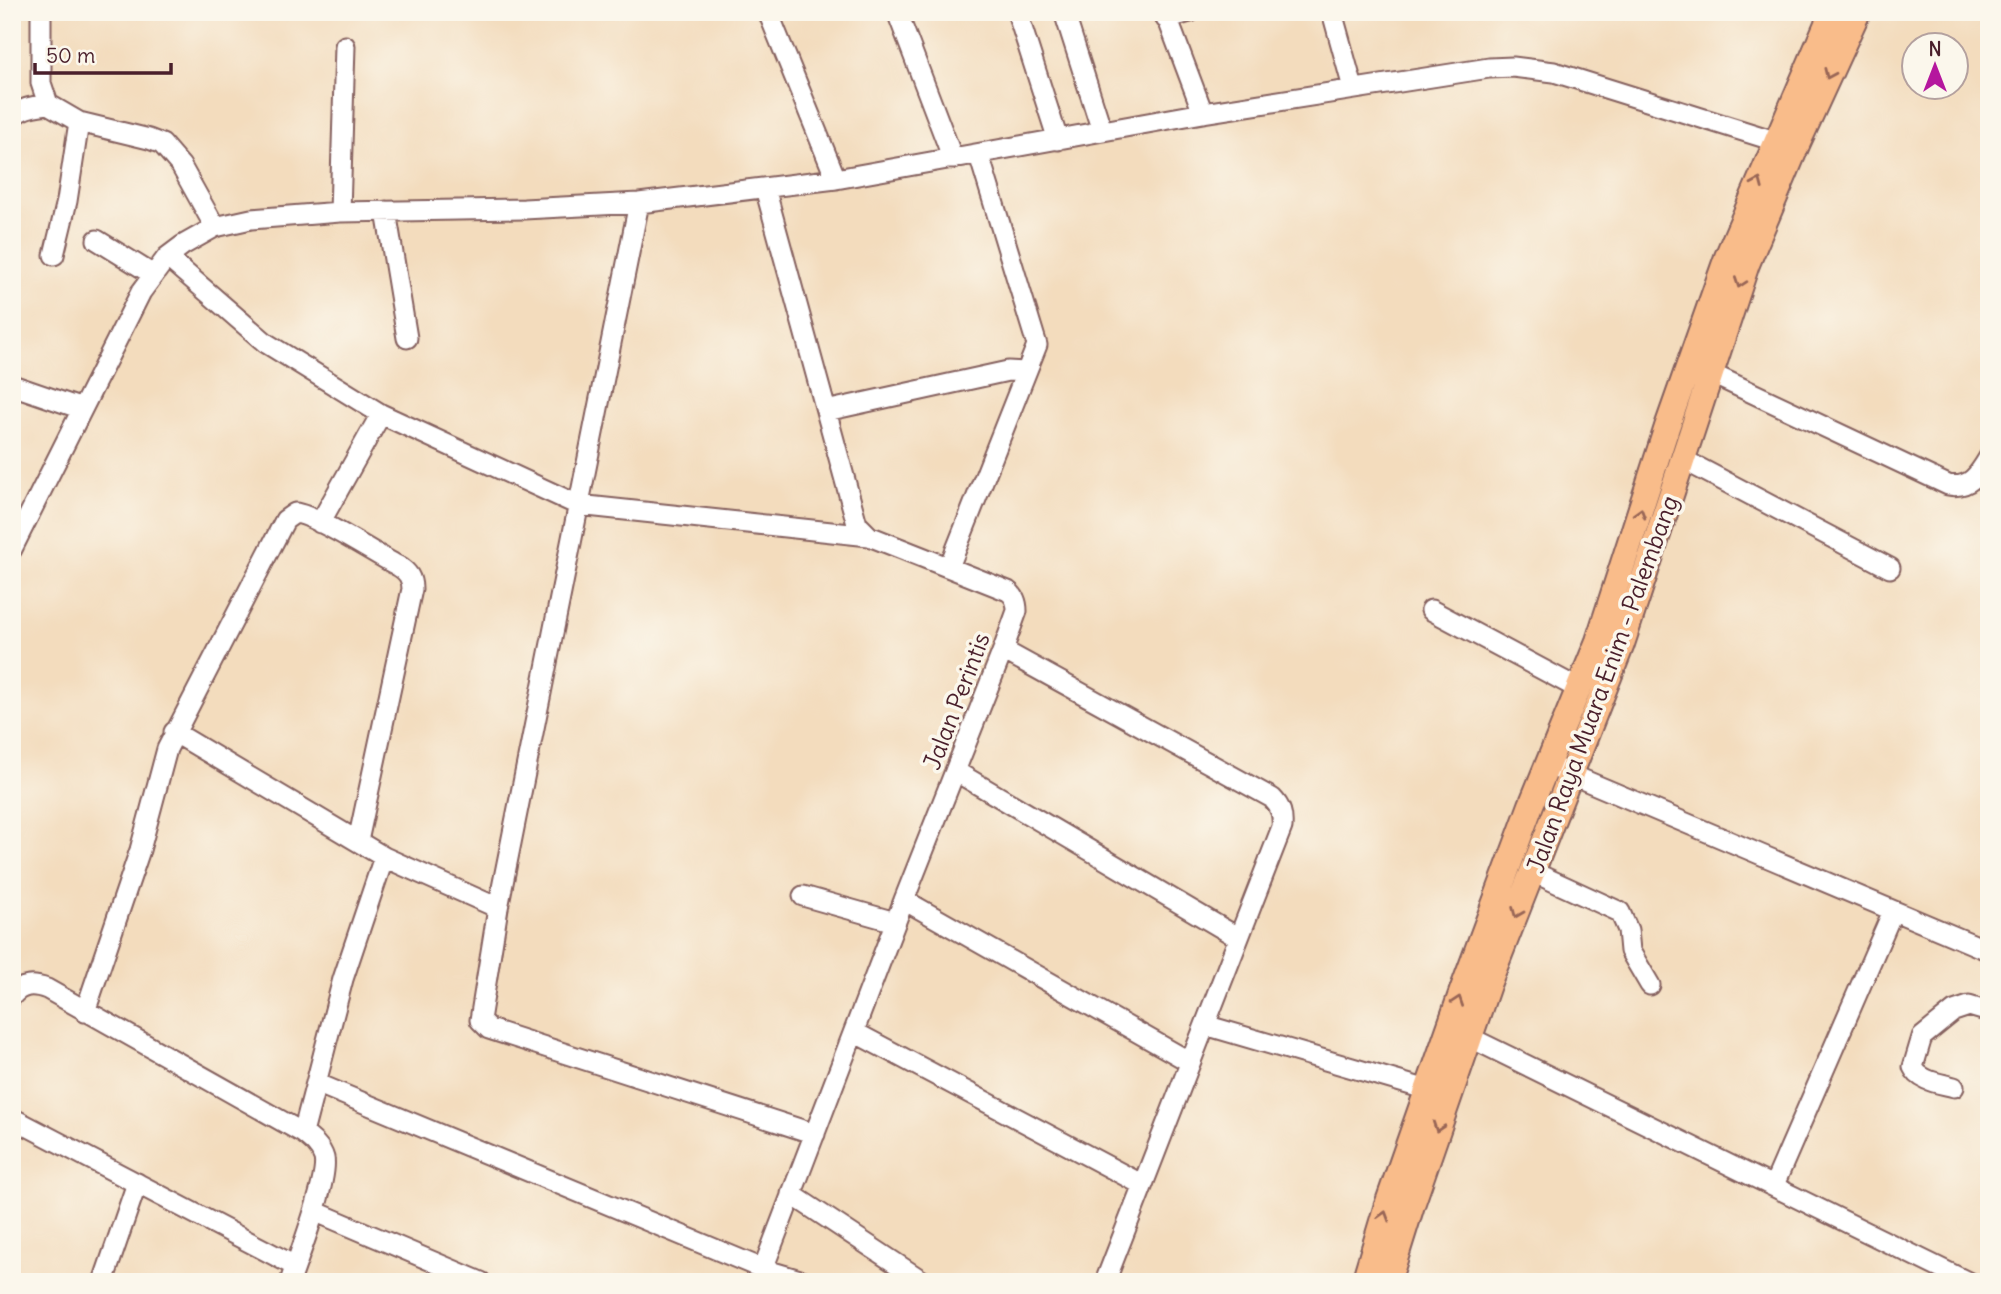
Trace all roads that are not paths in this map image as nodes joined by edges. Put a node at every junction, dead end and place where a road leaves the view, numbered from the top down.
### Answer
1 (41, 12) edge
2 (768, 12) edge
3 (897, 12) edge
4 (1017, 12) edge
5 (1064, 12) edge
6 (1190, 12) edge
7 (1332, 12) edge
8 (1832, 12) edge
9 (1858, 12) edge
10 (1166, 16) edge
11 (345, 46) dead end
12 (1353, 88) junction
13 (48, 104) junction
14 (1203, 113) junction
15 (12, 118) edge
16 (79, 122) junction
17 (1102, 131) junction
18 (1058, 140) junction
19 (1775, 141) junction
20 (979, 155) junction
21 (953, 159) junction
22 (835, 179) junction
23 (765, 188) junction
24 (639, 203) junction
25 (386, 211) junction
26 (340, 212) junction
27 (215, 227) junction
28 (97, 240) dead end
29 (54, 255) dead end
30 (167, 257) junction
31 (152, 274) junction
32 (407, 338) dead end
33 (1025, 372) junction
34 (1710, 373) junction
35 (12, 384) edge
36 (82, 410) junction
37 (826, 411) junction
38 (381, 414) junction
39 (1989, 457) edge
40 (1684, 460) junction
41 (578, 505) junction
42 (320, 523) junction
43 (869, 536) junction
44 (12, 549) edge
45 (949, 567) junction
46 (1890, 568) dead end
47 (1432, 610) dead end
48 (1003, 650) junction
49 (1579, 689) junction
50 (174, 732) junction
51 (1548, 765) junction
52 (955, 771) junction
53 (1572, 775) junction
54 (358, 841) junction
55 (384, 858) junction
56 (1533, 872) junction
57 (803, 896) dead end
58 (904, 900) junction
59 (498, 908) junction
60 (1894, 911) junction
61 (895, 922) junction
62 (1237, 937) junction
63 (1989, 951) edge
64 (1650, 985) dead end
65 (12, 996) edge
66 (85, 1012) junction
67 (1989, 1012) edge
68 (1205, 1025) junction
69 (854, 1032) junction
70 (1469, 1037) junction
71 (1190, 1062) junction
72 (316, 1083) junction
73 (1954, 1087) dead end
74 (1428, 1090) junction
75 (12, 1118) edge
76 (303, 1133) junction
77 (815, 1134) junction
78 (137, 1183) junction
79 (1141, 1184) junction
80 (1774, 1185) junction
81 (791, 1194) junction
82 (314, 1211) junction
83 (293, 1274) edge
84 (761, 1275) edge
85 (103, 1282) edge
86 (481, 1282) edge
87 (807, 1282) edge
88 (924, 1282) edge
89 (1105, 1282) edge
90 (1364, 1282) edge
91 (1388, 1282) edge
92 (1968, 1282) edge

1 - 13 street
2 - 22 street
3 - 21 street
4 - 18 street
5 - 17 street
6 - 10 street
7 - 12 street
8 - 19 main road, Jalan Raya Muara Enim - Palembang
9 -> 34 main road, Jalan Raya Muara Enim - Palembang
10 - 14 street
11 - 26 street
12 - 14 street
12 - 19 street
13 - 15 street
13 - 16 street
14 - 17 street
16 - 27 street
16 - 29 street
17 - 18 street
18 - 20 street
49 -> 19 main road, Jalan Raya Muara Enim - Palembang
20 - 21 street
20 - 33 street
21 - 22 street
22 - 23 street
23 - 24 street
23 - 37 street
24 - 25 street
24 - 41 street
25 - 26 street
25 - 32 street
26 - 27 street
27 - 30 street
28 - 31 street
30 - 31 street
30 - 38 street, Jalan Perintis
31 - 36 street
33 - 37 street
33 - 45 street
34 - 39 street
34 - 40 main road, Jalan Raya Muara Enim - Palembang
35 - 36 street
36 - 44 street
37 - 43 street
38 - 41 street, Jalan Perintis
38 - 42 street
40 - 46 street
40 - 53 main road, Jalan Raya Muara Enim - Palembang
41 - 43 street, Jalan Perintis
41 - 59 street
42 - 50 street
42 - 54 street
43 - 45 street, Jalan Perintis
45 - 48 street, Jalan Perintis
47 - 49 street
48 - 52 street, Jalan Perintis
48 - 62 street
49 - 51 main road, Jalan Raya Muara Enim - Palembang
50 - 54 street
50 - 66 street
51 - 53 street
74 -> 51 main road, Jalan Raya Muara Enim - Palembang
52 - 58 street, Jalan Perintis
52 - 62 street
53 - 56 main road, Jalan Raya Muara Enim - Palembang
53 - 60 street
54 - 55 street
55 - 59 street
55 - 72 street
56 - 64 street
56 -> 70 main road, Jalan Raya Muara Enim - Palembang
57 - 61 street
58 - 61 street, Jalan Perintis
58 - 71 street
59 - 77 street
60 - 63 street
60 - 80 street
61 - 69 street, Jalan Perintis
62 - 68 street
65 - 66 street
66 - 76 street
67 - 73 street
68 - 71 street
68 - 74 street
69 - 77 street, Jalan Perintis
69 - 79 street
70 - 80 street
70 -> 91 main road, Jalan Raya Muara Enim - Palembang
71 - 79 street
72 - 76 street
72 - 84 street
90 -> 74 main road, Jalan Raya Muara Enim - Palembang
75 - 78 street
76 - 82 street
77 - 81 street, Jalan Perintis
78 - 83 street
78 - 85 street
79 - 89 street
80 - 92 street
81 - 84 street, Jalan Perintis
81 - 88 street
82 - 83 street
82 - 86 street
84 - 87 street

